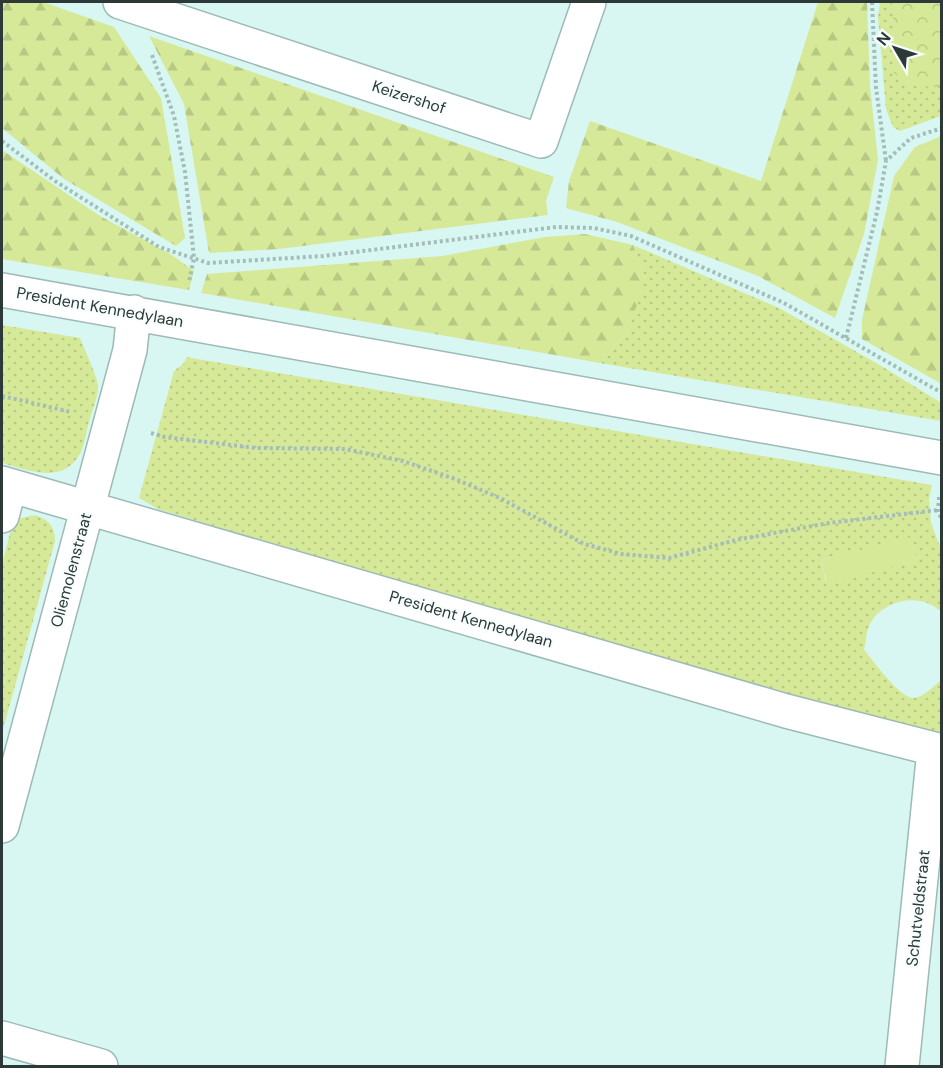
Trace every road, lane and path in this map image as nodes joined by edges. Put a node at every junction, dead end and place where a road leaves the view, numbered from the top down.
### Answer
1 (590, 2) edge
2 (872, 2) edge
3 (131, 3) edge
4 (942, 128) edge
5 (2, 141) edge
6 (886, 161) junction
7 (194, 258) junction
8 (2, 290) edge
9 (134, 312) junction
10 (180, 321) junction
11 (846, 338) junction
12 (942, 393) edge
13 (2, 396) edge
14 (111, 421) junction
15 (942, 458) edge
16 (6, 484) edge
17 (88, 507) junction
18 (938, 510) dead end
19 (2, 516) edge
20 (938, 750) edge
21 (2, 826) edge
22 (2, 1038) edge
23 (101, 1066) edge
24 (902, 1066) edge

1 - 3 street, Keizershof
2 - 6 path
3 - 7 path
4 - 6 path
5 - 7 path
6 - 11 path
7 - 10 path
7 - 11 path
8 - 9 street, President Kennedylaan
9 - 10 street, President Kennedylaan
9 - 14 street, Oliemolenstraat
10 - 15 street, President Kennedylaan
11 - 12 path
13 - 14 path
14 - 17 street, Oliemolenstraat
14 - 18 path
16 - 17 street, President Kennedylaan
16 - 19 street
17 - 20 street, President Kennedylaan
17 - 21 street, Oliemolenstraat
20 - 24 street, Schutveldstraat
22 - 23 street

